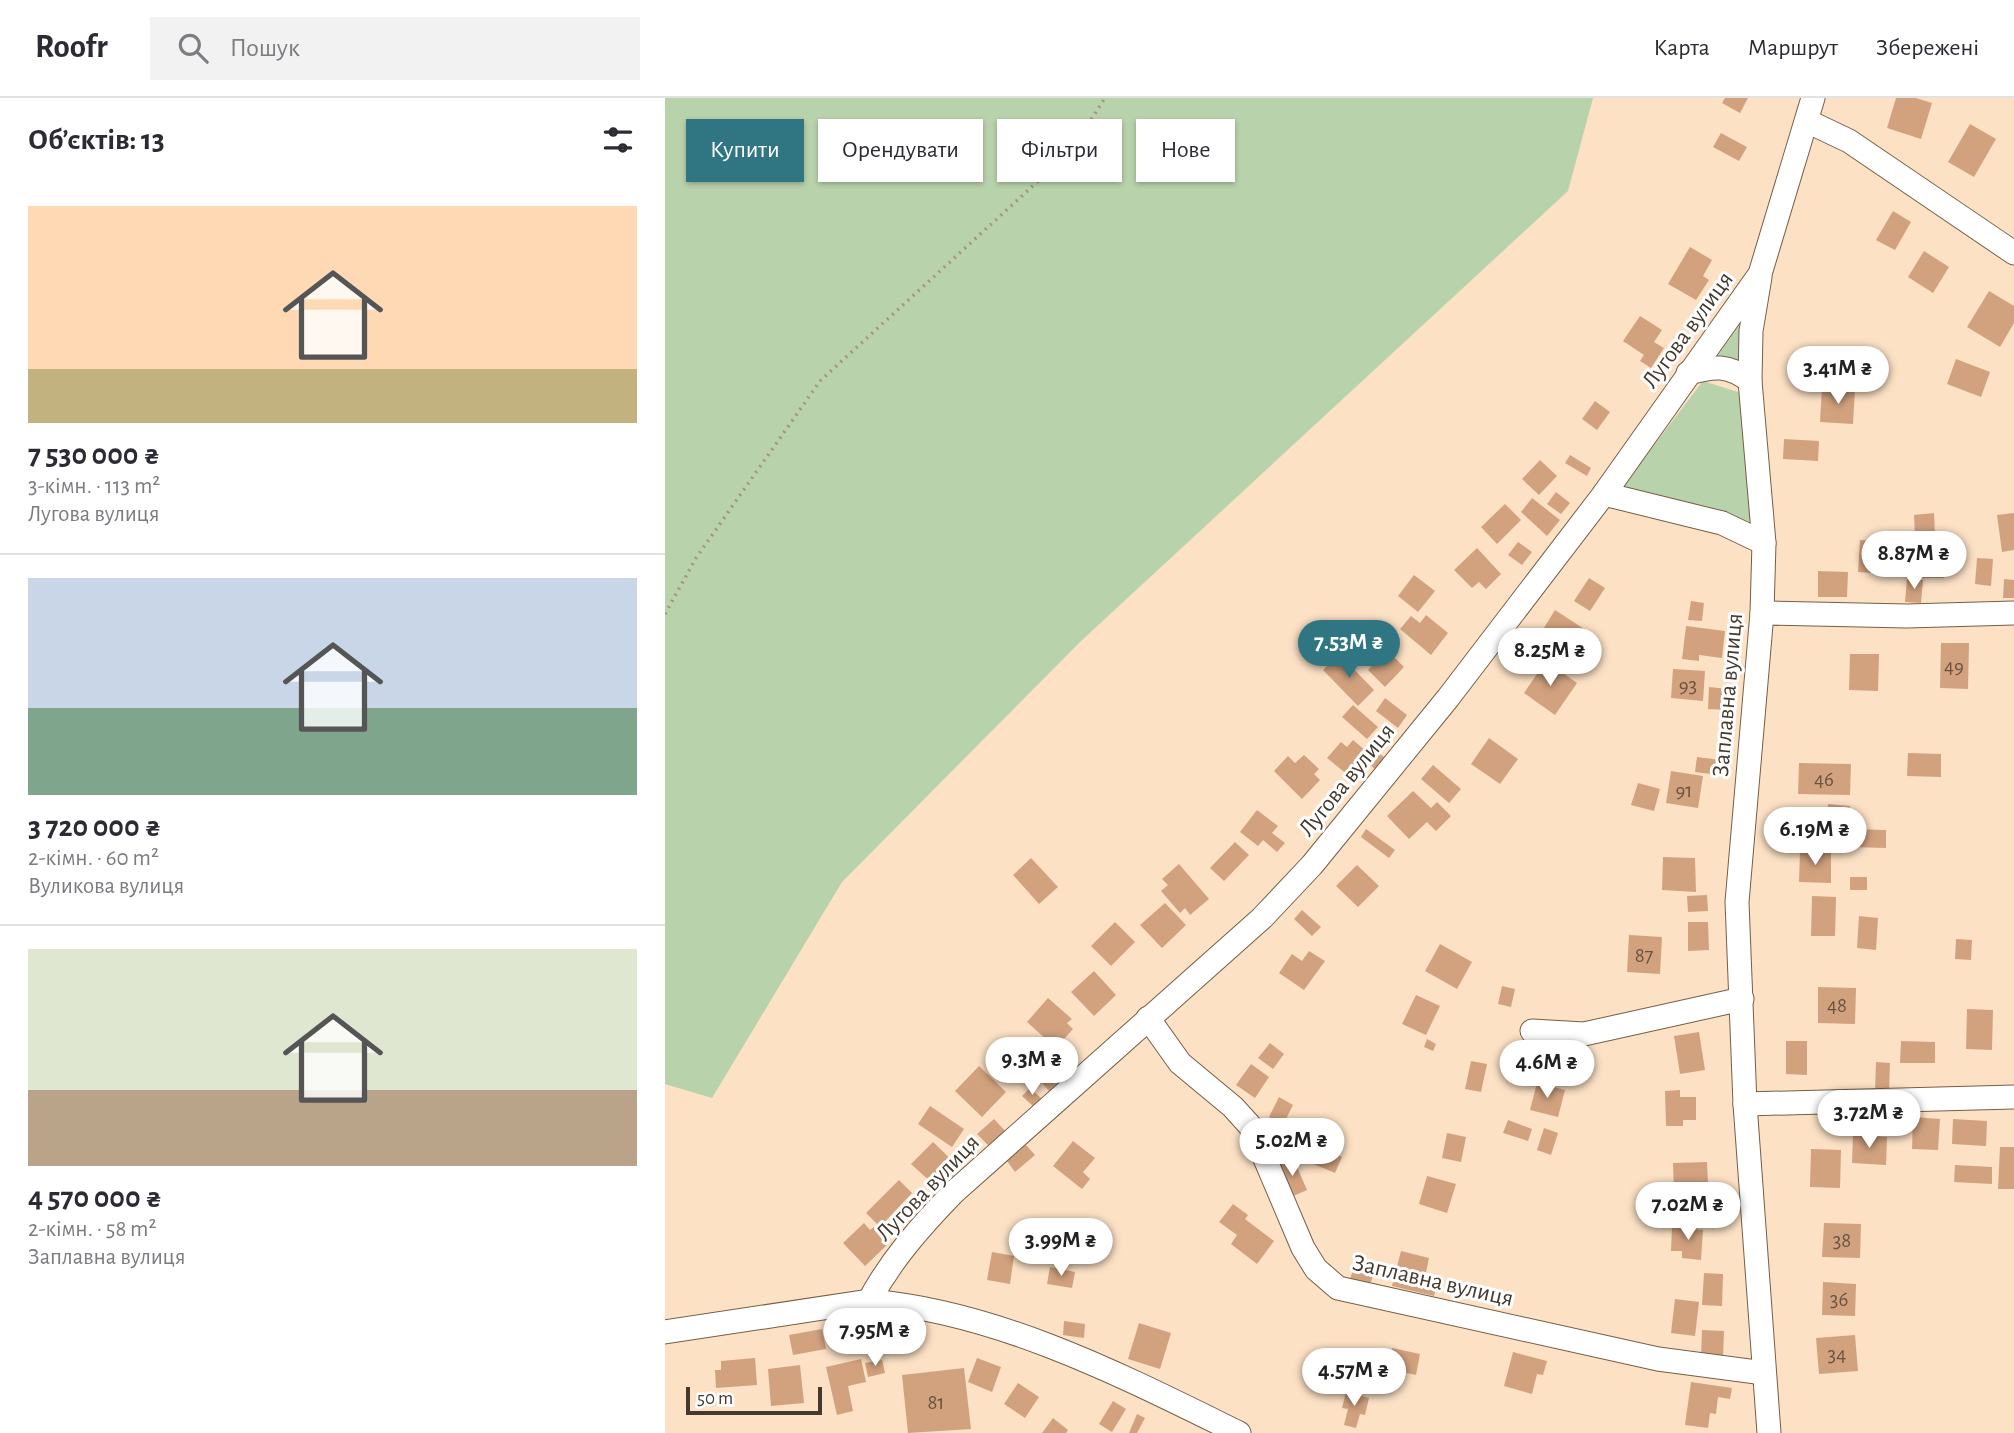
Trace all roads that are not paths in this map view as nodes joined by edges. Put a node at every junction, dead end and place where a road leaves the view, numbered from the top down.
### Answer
1 (1813, 98) edge
2 (1807, 121) junction
3 (2014, 253) edge
4 (1760, 274) junction
5 (1688, 373) junction
6 (1750, 381) junction
7 (1604, 494) junction
8 (1763, 543) junction
9 (1762, 613) junction
10 (2014, 613) edge
11 (1742, 999) junction
12 (1148, 1018) junction
13 (1532, 1031) dead end
14 (2014, 1097) edge
15 (1745, 1104) junction
16 (869, 1301) junction
17 (665, 1332) edge
18 (1764, 1373) junction
19 (1239, 1433) edge
20 (1769, 1433) edge

1 - 2 street, Лугова вулиця
2 - 3 street
2 - 4 street, Лугова вулиця
4 - 5 street, Лугова вулиця
4 - 6 street, Заплавна вулиця
5 - 6 street
5 - 7 street, Лугова вулиця
6 - 8 street, Заплавна вулиця
7 - 8 street
7 - 12 street, Лугова вулиця
8 - 9 street, Заплавна вулиця
9 - 10 street
9 - 11 street, Заплавна вулиця
11 - 13 street
11 - 15 street, Заплавна вулиця
12 - 16 street, Лугова вулиця
12 - 18 street, Заплавна вулиця
14 - 15 street
15 - 18 street, Заплавна вулиця
16 - 17 street
16 - 19 street
18 - 20 street, Заплавна вулиця

